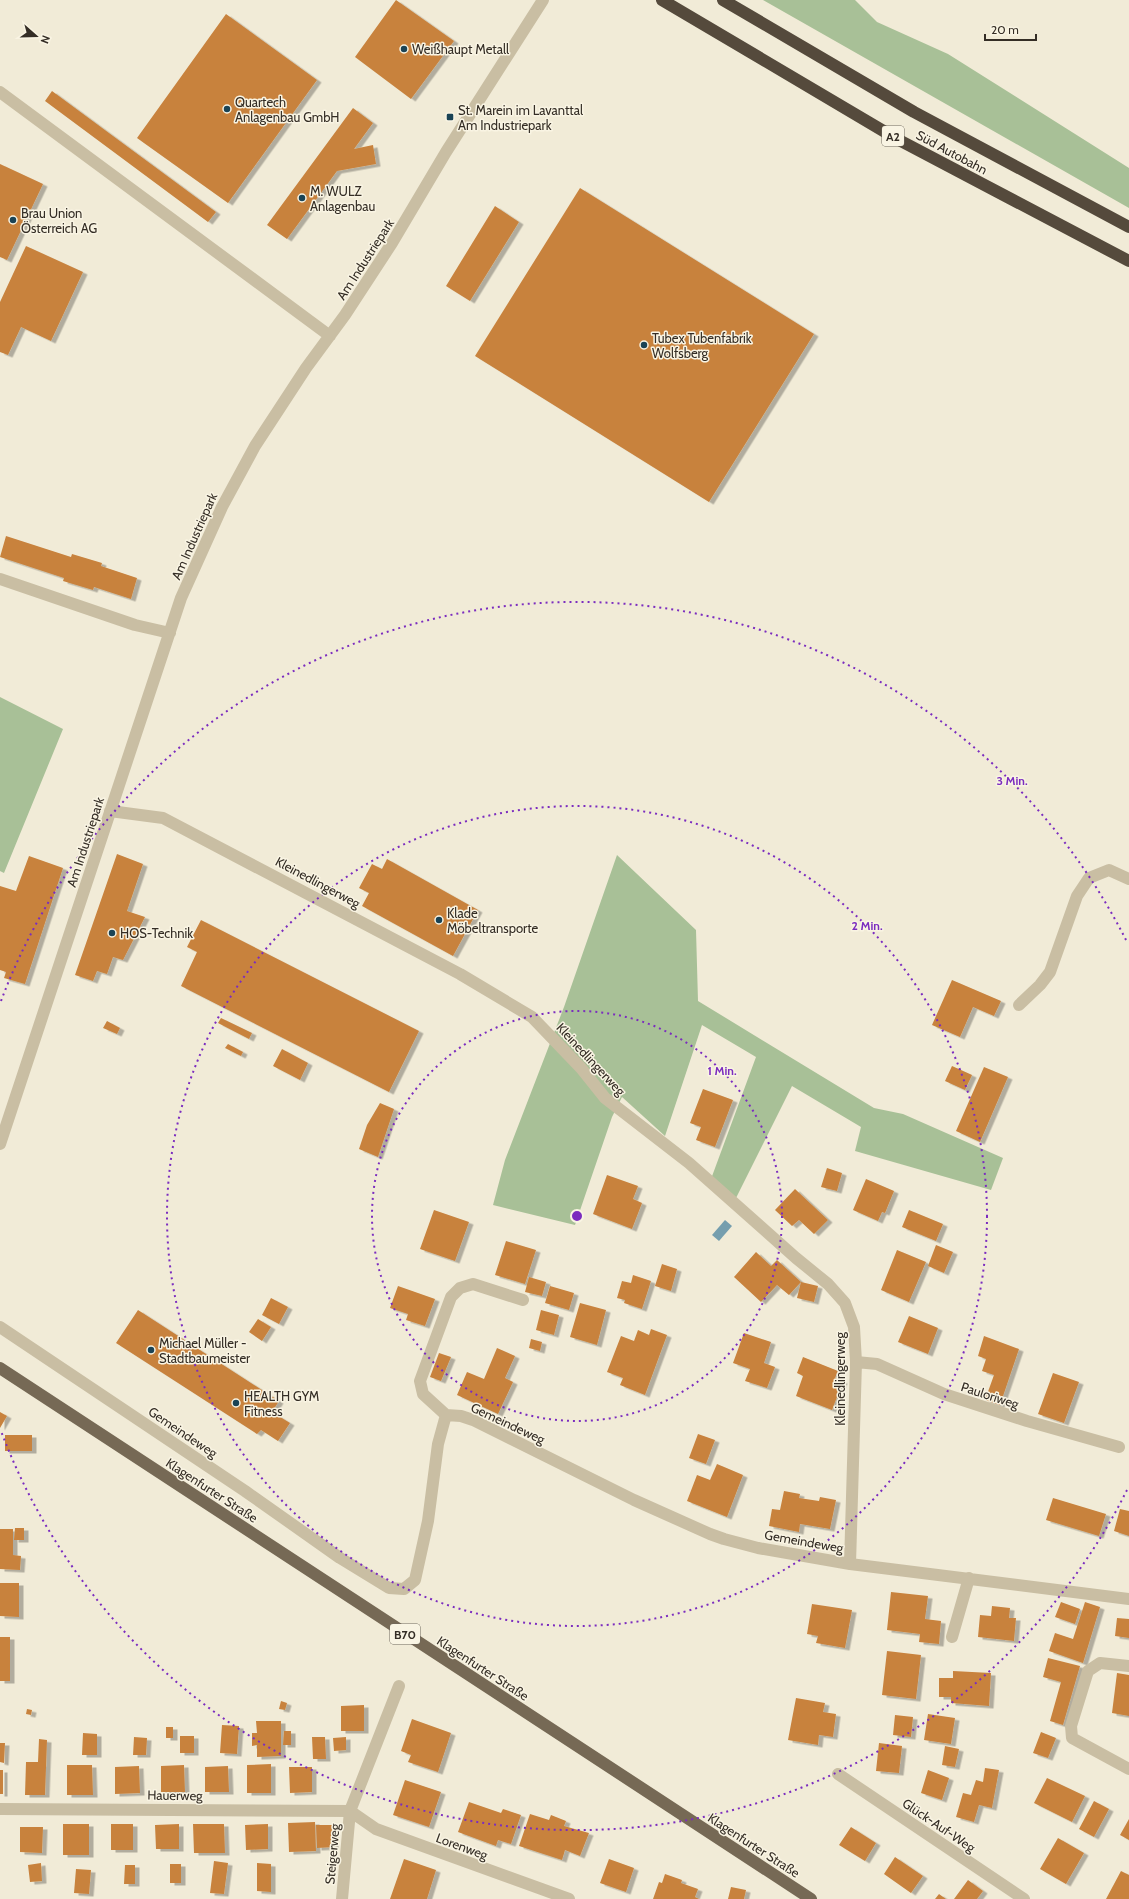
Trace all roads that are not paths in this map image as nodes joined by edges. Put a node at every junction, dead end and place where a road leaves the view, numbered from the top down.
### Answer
1 (542, 0) edge
2 (662, 0) edge
3 (723, 0) edge
4 (0, 92) edge
5 (1129, 227) edge
6 (1129, 262) edge
7 (330, 336) junction
8 (0, 579) edge
9 (170, 633) junction
10 (110, 811) junction
11 (1129, 879) edge
12 (1019, 1005) dead end
13 (0, 1144) edge
14 (523, 1300) dead end
15 (0, 1327) edge
16 (856, 1362) junction
17 (0, 1368) edge
18 (446, 1415) junction
19 (1119, 1447) dead end
20 (850, 1564) junction
21 (969, 1578) junction
22 (1129, 1599) edge
23 (952, 1636) dead end
24 (1129, 1666) edge
25 (399, 1686) dead end
26 (1129, 1768) edge
27 (838, 1774) dead end
28 (0, 1809) edge
29 (350, 1811) junction
30 (342, 1899) edge
31 (569, 1899) edge
32 (811, 1899) edge
33 (1024, 1899) edge

1 - 7 street, Am Industriepark
2 - 6 highway, Süd Autobahn / A2
3 - 5 highway, Süd Autobahn / A2
4 - 7 street
7 - 9 street, Am Industriepark
8 - 9 street
9 - 10 street, Am Industriepark
10 - 13 street, Am Industriepark
10 - 16 street, Kleinedlingerweg
11 - 12 street
14 - 18 street
15 - 18 street, Gemeindeweg
16 - 19 street, Pauloriweg
16 - 20 street, Kleinedlingerweg
17 - 32 main road, Klagenfurter Straße / B70
18 - 20 street, Gemeindeweg
20 - 21 street, Gemeindeweg
21 - 22 street, Gemeindeweg
21 - 23 street
24 - 26 street
25 - 29 street, Steigerweg
27 - 33 street, Glück-Auf-Weg
28 - 29 street, Hauerweg
29 - 30 street, Steigerweg
29 - 31 street, Lorenweg

